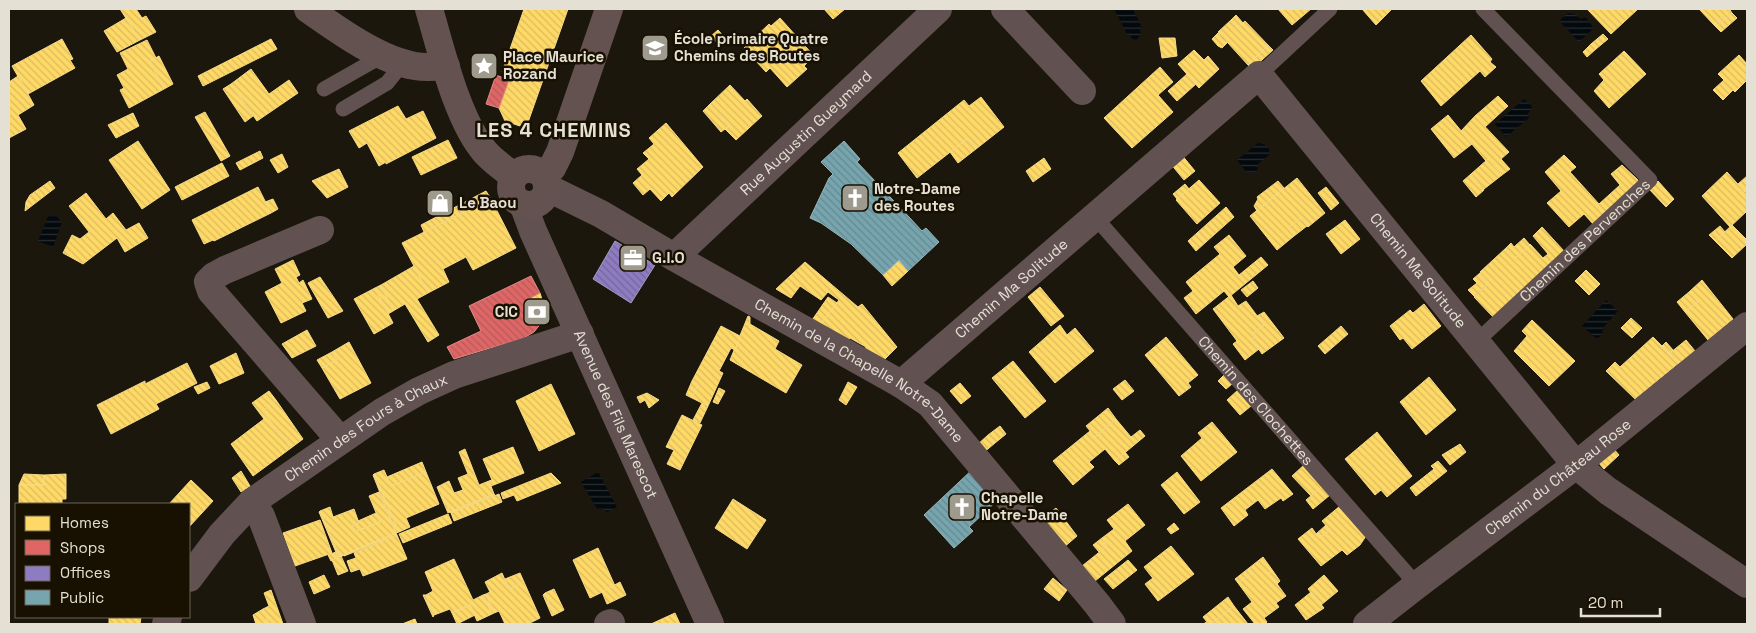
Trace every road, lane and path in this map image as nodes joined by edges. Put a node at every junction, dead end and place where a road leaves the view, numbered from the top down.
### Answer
1 (308, 9) edge
2 (429, 9) edge
3 (609, 9) edge
4 (938, 9) edge
5 (1006, 9) edge
6 (1330, 9) edge
7 (1483, 9) edge
8 (394, 59) junction
9 (446, 66) junction
10 (1259, 75) junction
11 (324, 89) dead end
12 (1082, 91) dead end
13 (343, 109) dead end
14 (514, 176) junction
15 (546, 181) junction
16 (523, 204) junction
17 (1094, 217) junction
18 (320, 230) dead end
19 (674, 257) junction
20 (1747, 326) edge
21 (580, 334) junction
22 (1476, 342) junction
23 (901, 384) junction
24 (340, 440) junction
25 (1576, 465) junction
26 (252, 502) junction
27 (190, 577) edge
28 (1417, 584) junction
29 (1747, 584) edge
30 (302, 624) edge
31 (710, 624) edge
32 (1112, 624) edge
33 (1367, 624) edge

1 - 8 main road
2 - 9 main road
3 - 15 main road
4 - 19 street, Rue Augustin Gueymard
5 - 12 street
6 - 10 lane, Chemin Ma Solitude
7 - 22 lane, Chemin des Pervenches
8 - 9 main road
8 - 11 lane
8 - 13 lane
9 - 14 main road
10 - 17 street, Chemin Ma Solitude
10 - 22 street, Chemin Ma Solitude
14 - 15 main road
14 - 16 main road
15 - 16 main road
15 - 19 street, Chemin de la Chapelle Notre-Dame
16 - 21 street, Avenue des Fils Marescot
17 - 23 street, Chemin Ma Solitude
17 - 28 lane, Chemin des Clochettes
18 - 24 street
19 - 23 street, Chemin de la Chapelle Notre-Dame
20 - 25 street, Chemin du Château Rose
21 - 24 street, Chemin des Fours à Chaux
21 - 31 street, Avenue des Fils Marescot
22 - 25 street, Chemin Ma Solitude
23 - 32 street, Chemin de la Chapelle Notre-Dame
24 - 26 street, Chemin des Fours à Chaux
25 - 28 street, Chemin du Château Rose
25 - 29 street, Chemin Ma Solitude
26 - 27 street, Chemin des Fours à Chaux
26 - 30 street
28 - 33 street, Chemin du Château Rose

